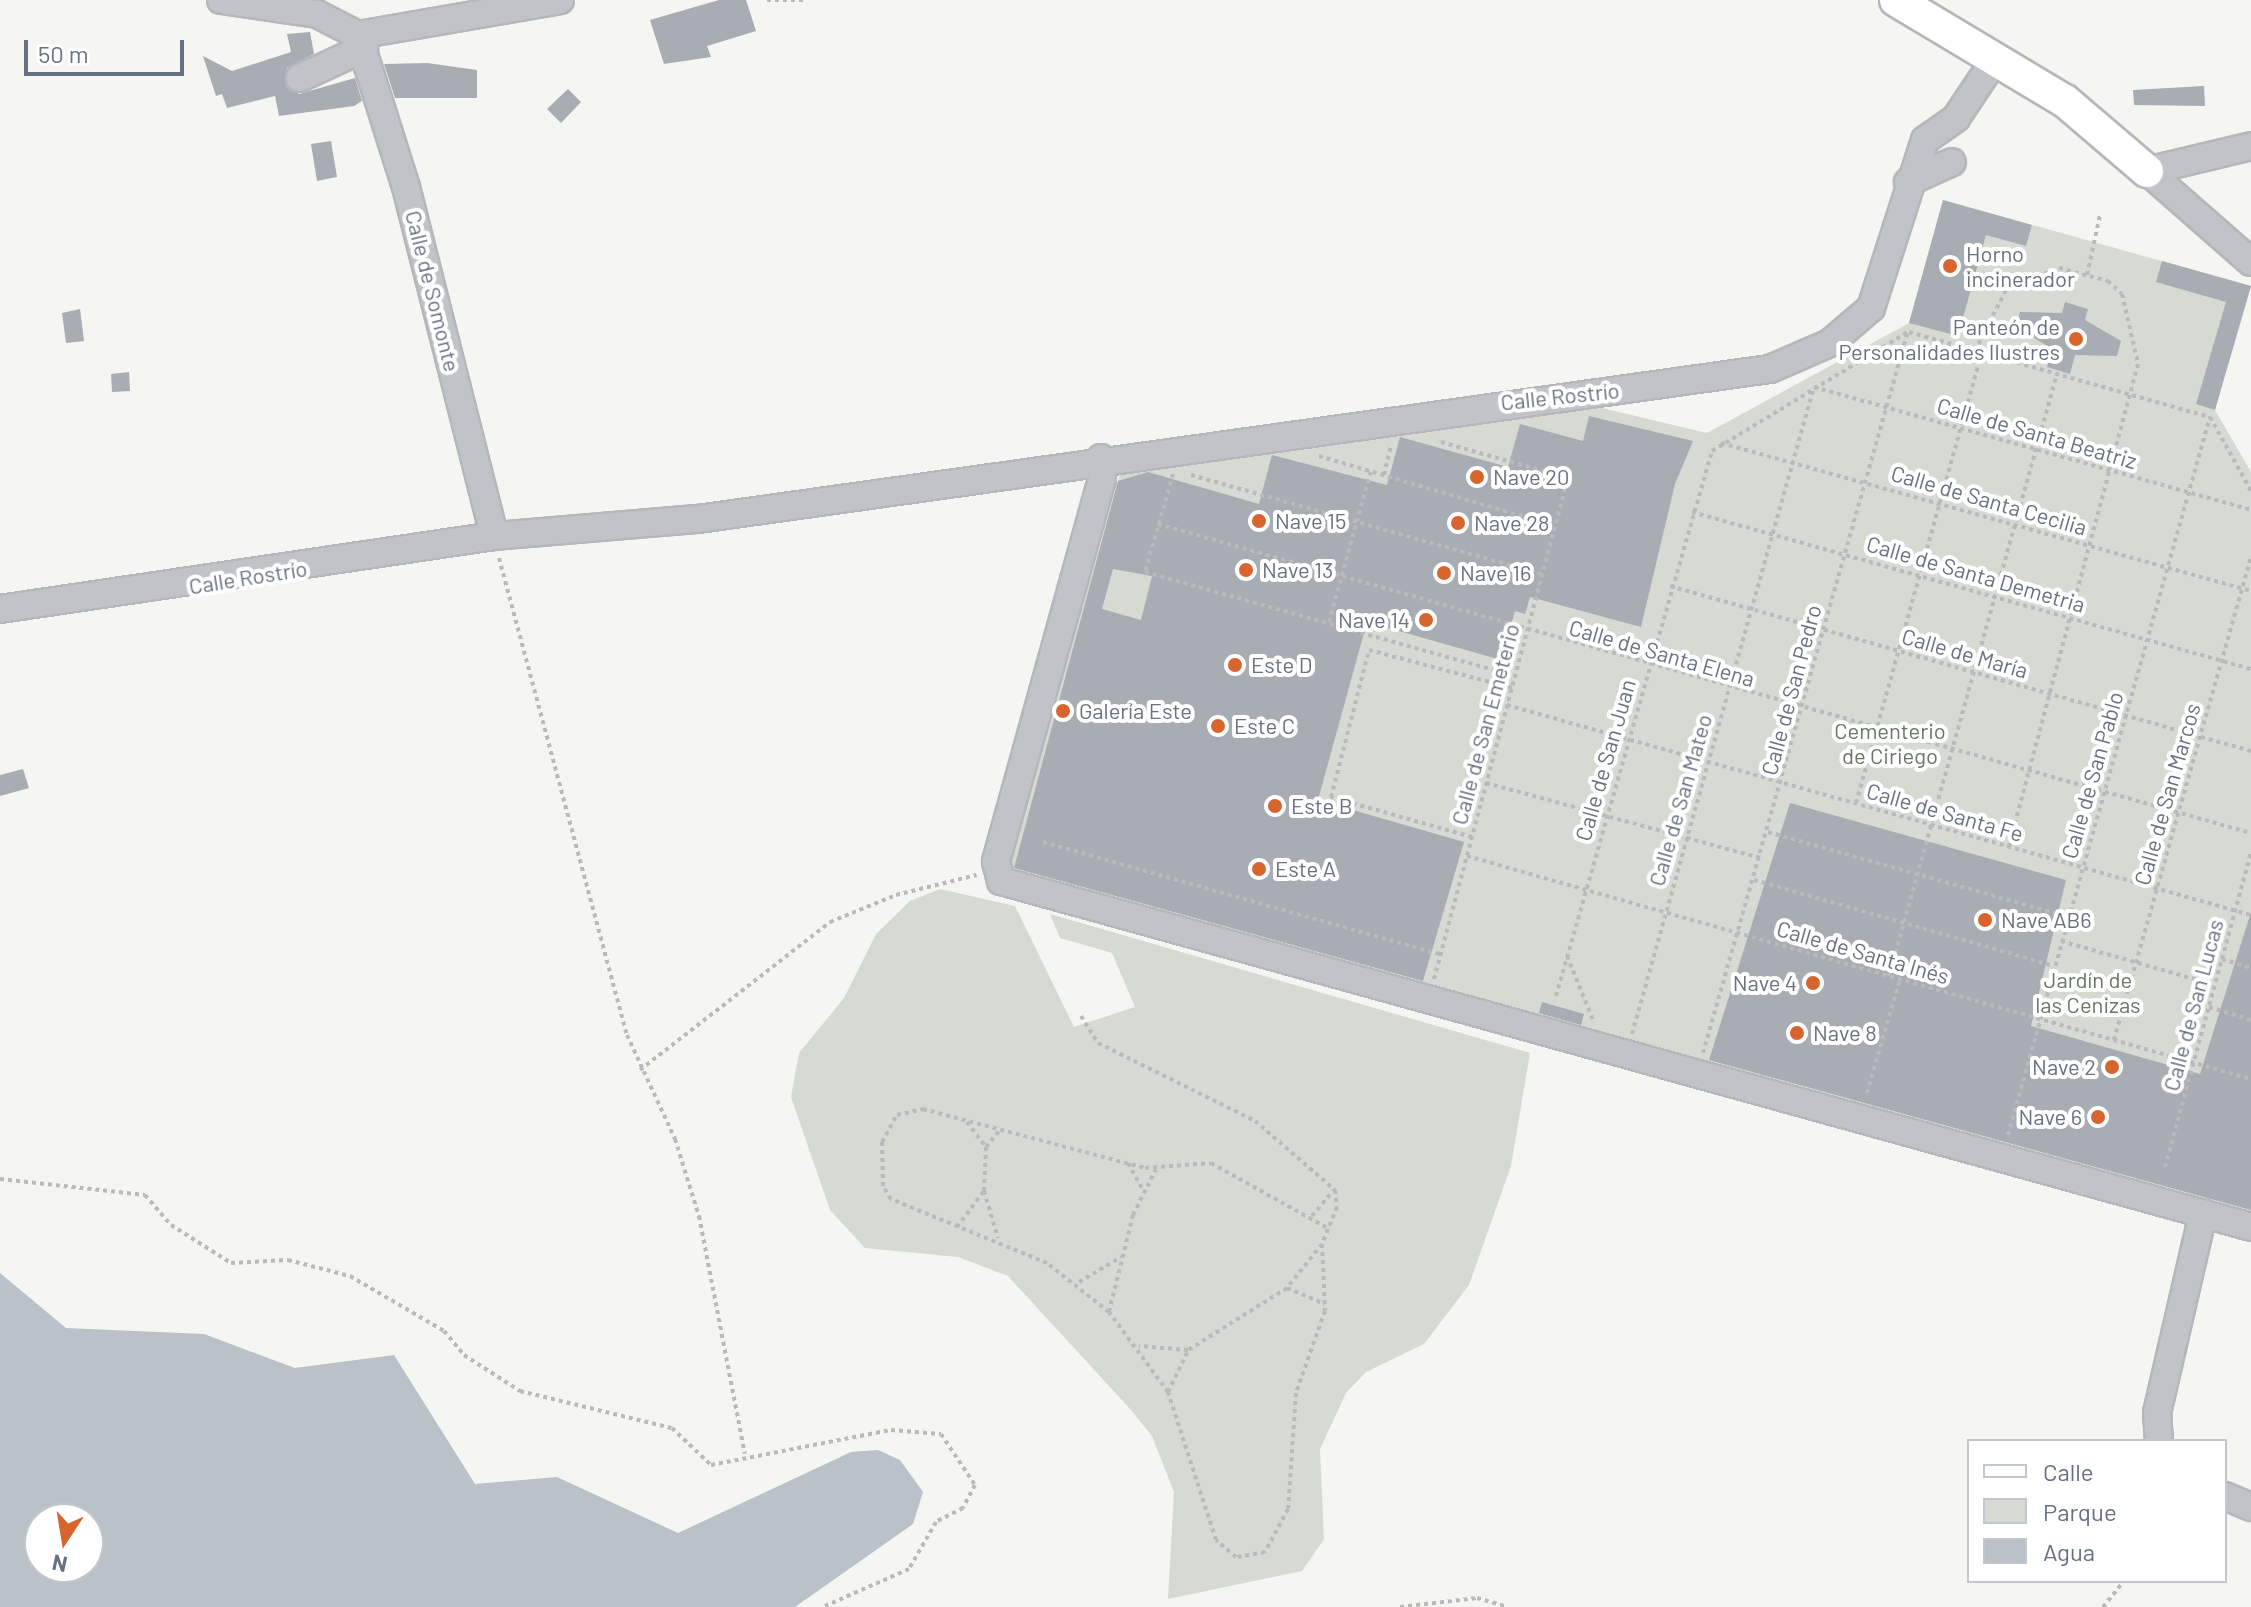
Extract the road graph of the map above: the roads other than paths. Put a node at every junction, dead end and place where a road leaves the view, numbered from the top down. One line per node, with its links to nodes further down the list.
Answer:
1 (221, 0): 4 (street)
2 (560, 0): 4 (street)
3 (1896, 0): 5 (main road)
4 (361, 41): 6 (street); 13 (street, Calle de Somonte)
5 (1994, 61): 9 (main road); 10 (street, Calle Rostrío)
6 (300, 78)
7 (2251, 146): 9 (street)
8 (1952, 162): 10 (street)
9 (2147, 171): 11 (street)
10 (1908, 182): 12 (street, Calle Rostrío)
11 (2251, 262)
12 (1101, 458): 13 (street, Calle Rostrío); 15 (street)
13 (502, 545): 14 (street, Calle Rostrío)
14 (0, 609)
15 (2203, 1213): 16 (street); 17 (street)
16 (2251, 1227)
17 (2159, 1439)
18 (2227, 1497): 19 (street)
19 (2251, 1507)

